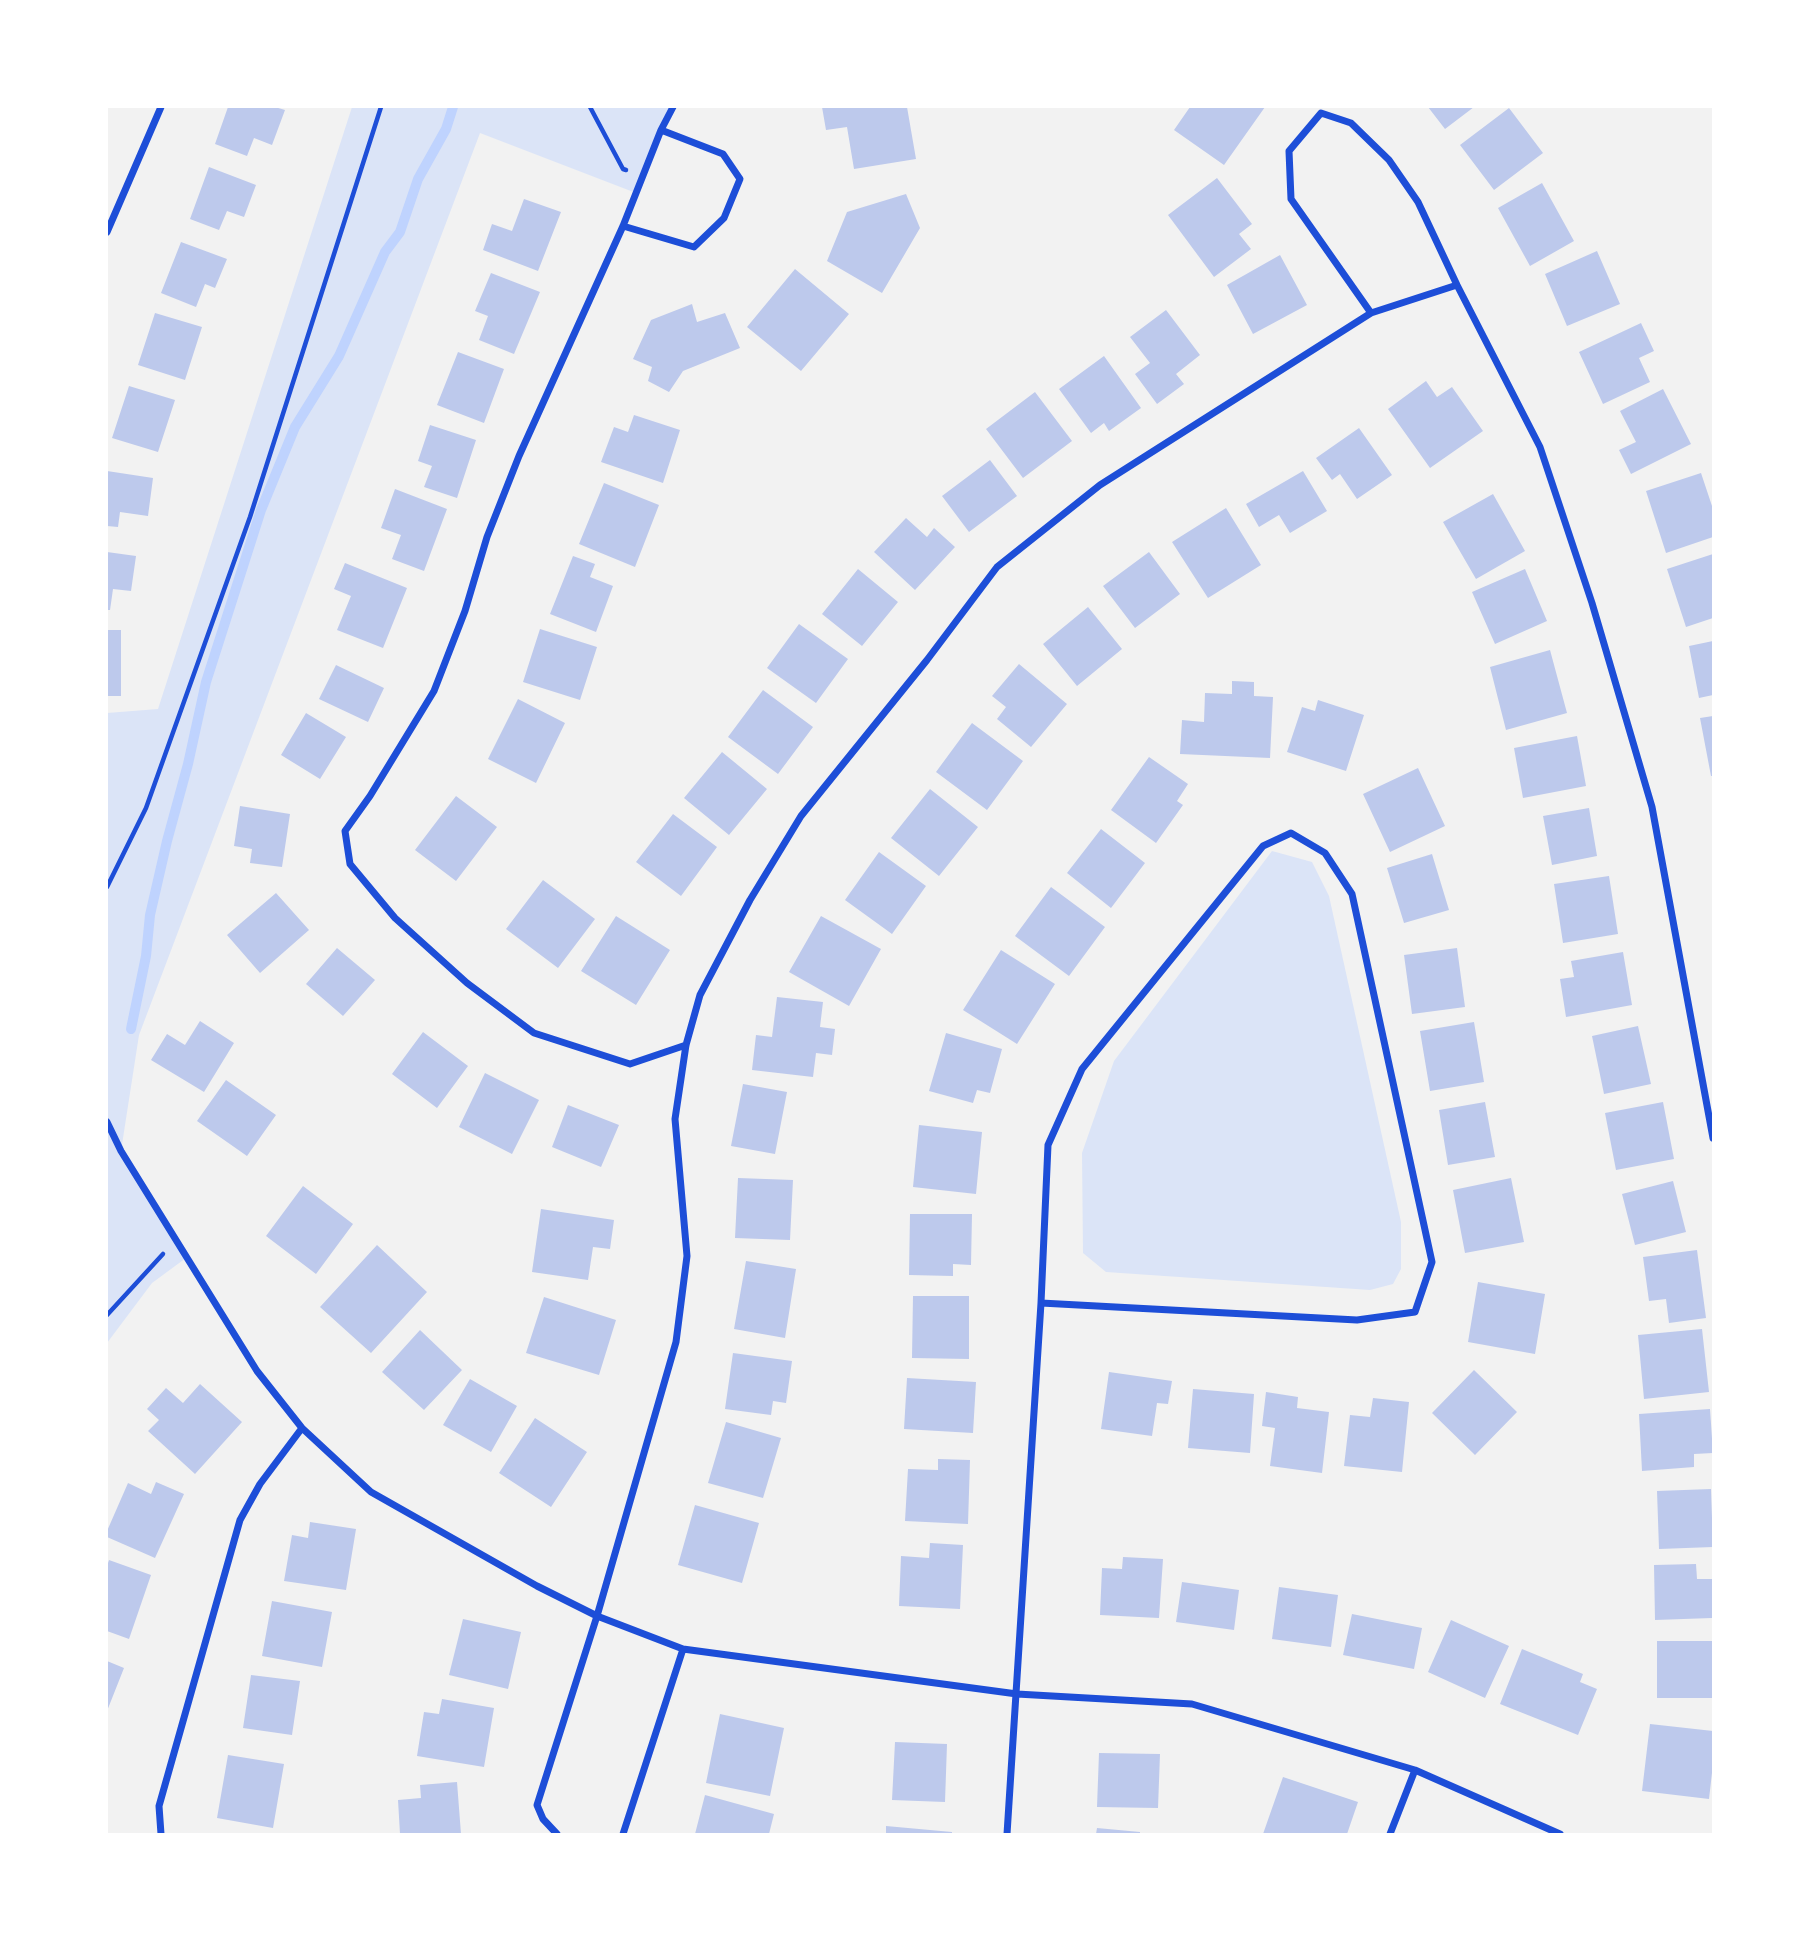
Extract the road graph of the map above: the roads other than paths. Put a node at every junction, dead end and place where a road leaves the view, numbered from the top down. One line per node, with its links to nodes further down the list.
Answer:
1 (161, 107): 5 (street)
2 (673, 107): 3 (street)
3 (661, 130): 4 (street); 4 (street)
4 (623, 226): 8 (street)
5 (107, 232)
6 (1457, 285): 7 (street); 7 (street); 10 (street)
7 (1371, 313): 8 (street)
8 (686, 1045): 13 (street)
9 (107, 1122): 12 (street)
10 (1713, 1138)
11 (1041, 1304): 11 (street); 15 (street)
12 (302, 1428): 13 (street); 17 (street)
13 (597, 1616): 14 (street); 18 (street)
14 (683, 1649): 15 (street); 19 (street)
15 (1017, 1694): 16 (street); 20 (street)
16 (1415, 1770): 21 (street); 22 (street)
17 (161, 1834)
18 (557, 1834)
19 (623, 1834)
20 (1007, 1834)
21 (1390, 1834)
22 (1560, 1834)

